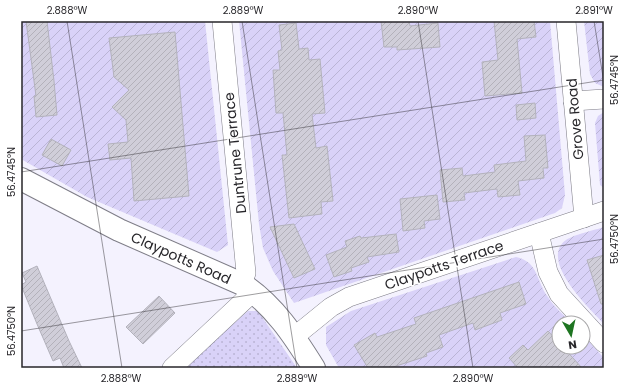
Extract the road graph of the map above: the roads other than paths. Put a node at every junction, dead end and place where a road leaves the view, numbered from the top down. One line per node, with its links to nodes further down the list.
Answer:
1 (222, 21): 9 (street, Duntrune Terrace)
2 (566, 21): 4 (street, Grove Road)
3 (604, 99): 4 (street)
4 (573, 101): 7 (street, Grove Road)
5 (21, 179): 9 (main road, Claypotts Road)
6 (604, 211): 7 (street, Claypotts Terrace)
7 (584, 218): 8 (street, Claypotts Terrace)
8 (539, 233): 10 (street, Claypotts Terrace); 11 (street)
9 (248, 288): 10 (main road, Claypotts Road); 12 (street)
10 (294, 337): 13 (main road, Claypotts Road)
11 (604, 343)
12 (172, 368)
13 (314, 368)

